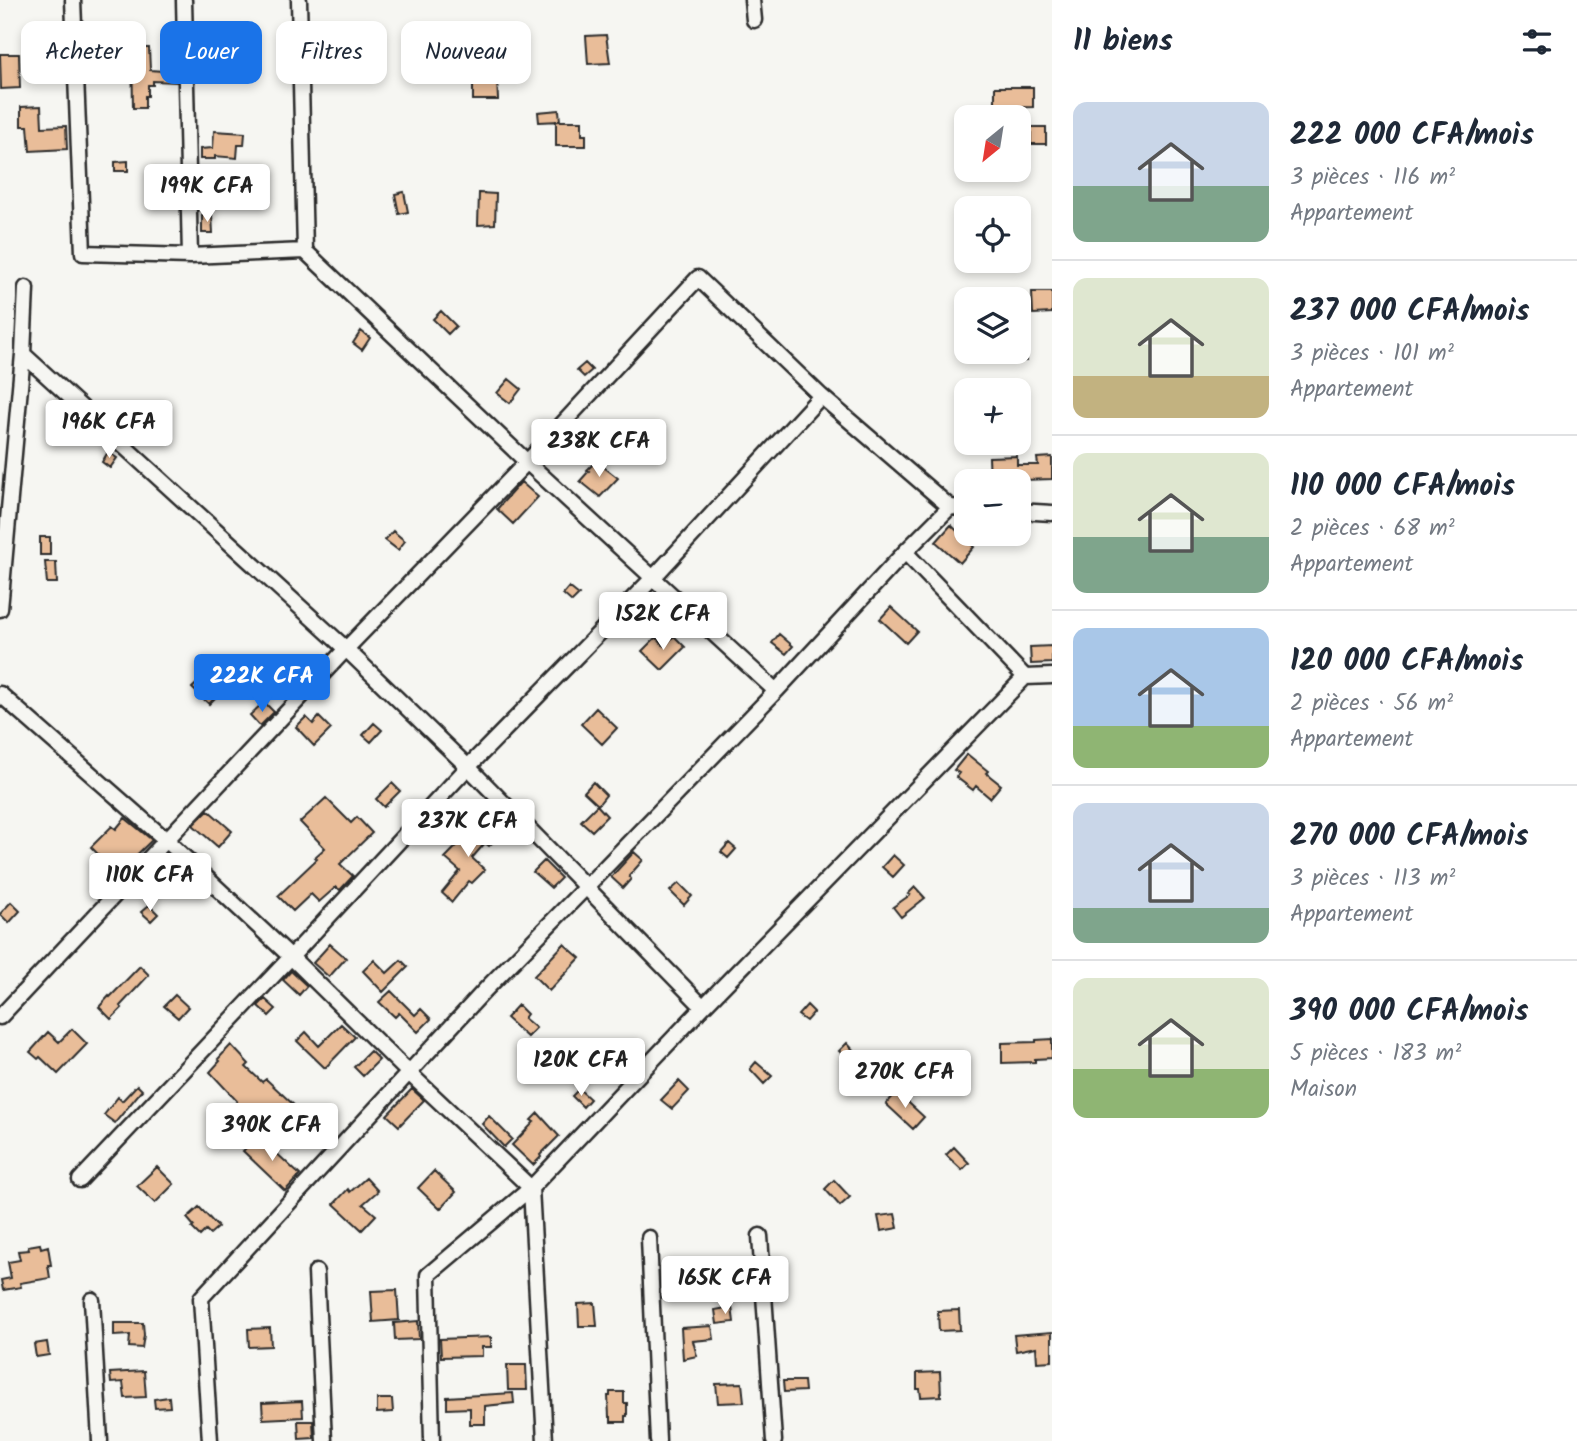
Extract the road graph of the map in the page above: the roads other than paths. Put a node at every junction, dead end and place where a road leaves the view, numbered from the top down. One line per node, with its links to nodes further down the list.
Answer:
1 (73, 0): 7 (street)
2 (184, 0): 7 (street)
3 (299, 0): 6 (street)
4 (752, 0): 5 (street)
5 (754, 20)
6 (306, 251): 7 (street); 11 (street)
7 (190, 256)
8 (26, 288): 9 (street)
9 (23, 354): 18 (street); 19 (street)
10 (821, 396): 11 (street); 12 (street); 17 (street)
11 (527, 461): 17 (street); 19 (street)
12 (950, 507): 13 (street); 16 (street)
13 (954, 507)
14 (1031, 512): 15 (street)
15 (1052, 513)
16 (905, 552): 21 (street); 22 (street)
17 (653, 579): 22 (street); 24 (street)
18 (0, 609)
19 (346, 649): 24 (street); 25 (street)
20 (1052, 676): 21 (street)
21 (1025, 677): 28 (street)
22 (776, 691): 26 (street)
23 (0, 694): 25 (street)
24 (468, 766): 26 (street); 27 (street)
25 (166, 840): 27 (street); 29 (street)
26 (586, 887): 28 (street); 30 (street)
27 (291, 957): 30 (street); 31 (street)
28 (703, 1007): 32 (street)
29 (0, 1017)
30 (409, 1073): 32 (street); 38 (street)
31 (80, 1180)
32 (530, 1188): 40 (street); 41 (street)
33 (760, 1236): 43 (street)
34 (649, 1238): 42 (street)
35 (316, 1272): 39 (street)
36 (92, 1300): 37 (street)
37 (100, 1441)
38 (210, 1441)
39 (324, 1441)
40 (432, 1441)
41 (545, 1441)
42 (658, 1441)
43 (774, 1441)

